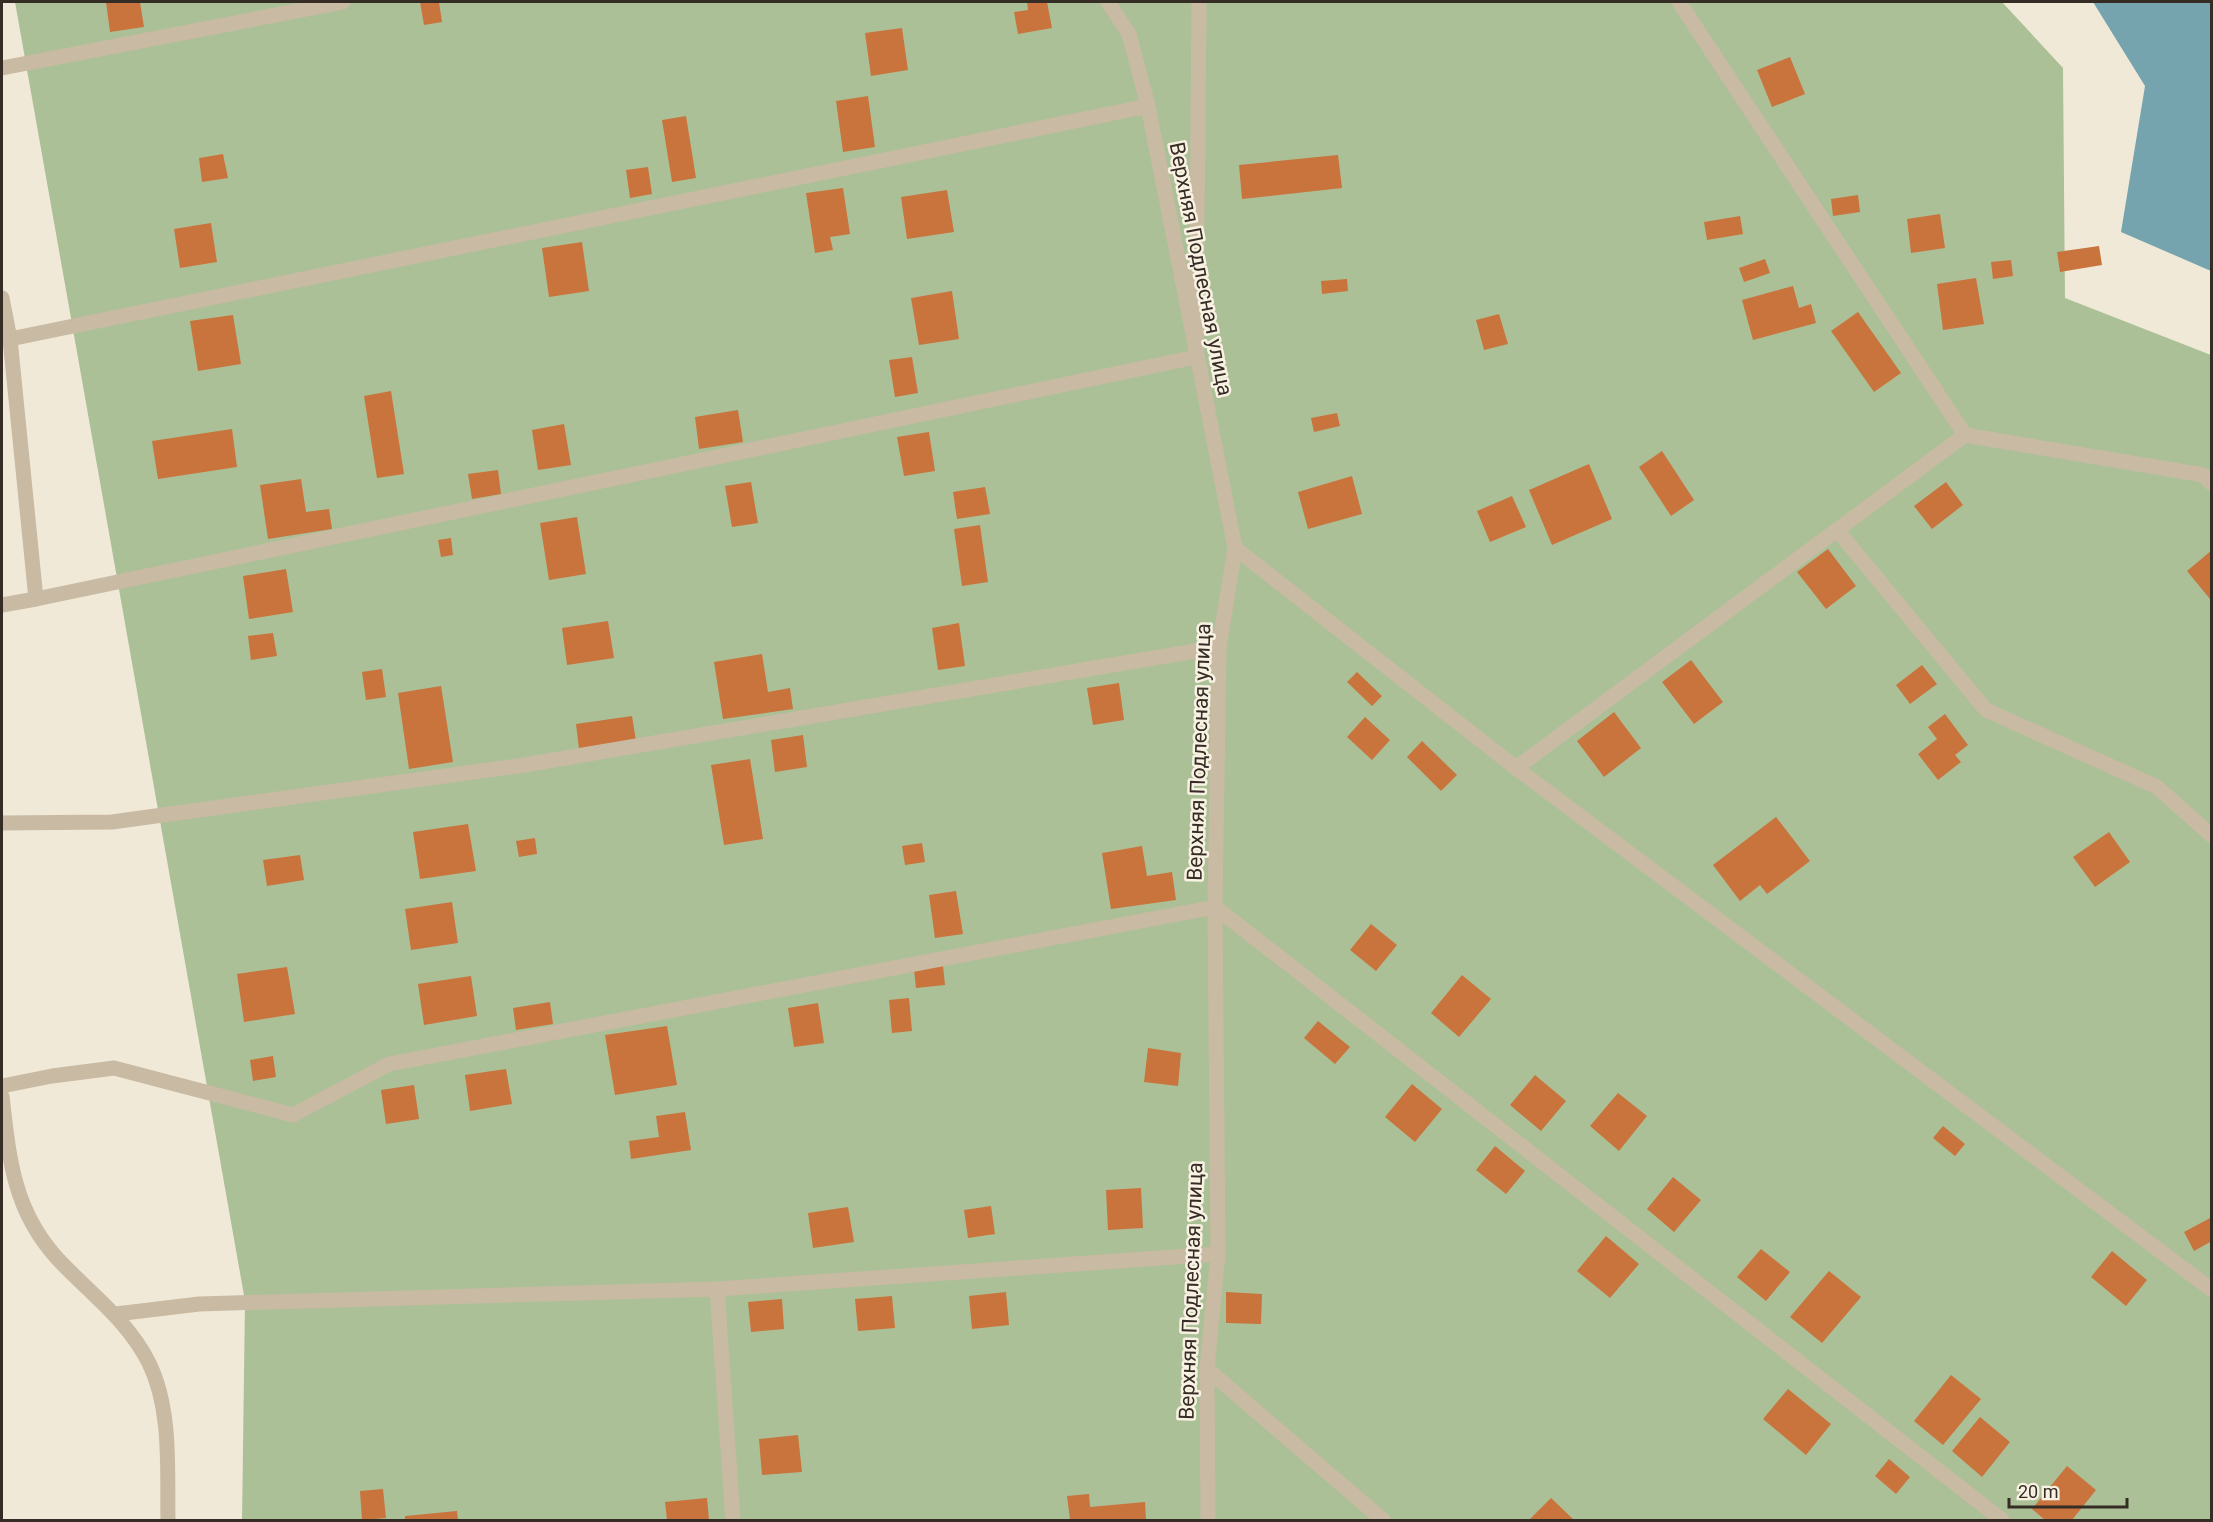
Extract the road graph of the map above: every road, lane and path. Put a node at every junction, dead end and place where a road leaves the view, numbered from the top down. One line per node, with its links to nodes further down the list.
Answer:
1 (343, 2): 5 (street)
2 (1108, 2): 6 (street, Верхняя Подлесная улица)
3 (1199, 2): 9 (street)
4 (1679, 2): 10 (street)
5 (2, 68)
6 (1148, 106): 8 (street); 9 (street, Верхняя Подлесная улица)
7 (2, 298): 8 (street)
8 (10, 339): 14 (street)
9 (1196, 357): 13 (street, Верхняя Подлесная улица); 14 (street)
10 (1965, 435): 11 (street); 12 (street)
11 (2211, 484)
12 (1837, 530): 17 (street); 19 (street)
13 (1235, 548): 16 (street, Верхняя Подлесная улица); 17 (street)
14 (36, 599): 15 (street)
15 (2, 605)
16 (1219, 647): 18 (street); 20 (street, Верхняя Подлесная улица)
17 (1516, 768): 25 (street)
18 (2, 823)
19 (2211, 836)
20 (1215, 907): 21 (street); 23 (street, Верхняя Подлесная улица); 32 (street)
21 (2, 1086)
22 (2, 1096): 26 (street)
23 (1218, 1254): 24 (street); 27 (street, Верхняя Подлесная улица)
24 (717, 1289): 26 (street); 29 (street)
25 (2211, 1290)
26 (116, 1314): 28 (street)
27 (1207, 1370): 30 (street, Верхняя Подлесная улица); 31 (street)
28 (168, 1521)
29 (733, 1521)
30 (1208, 1521)
31 (1383, 1521)
32 (2002, 1521)

